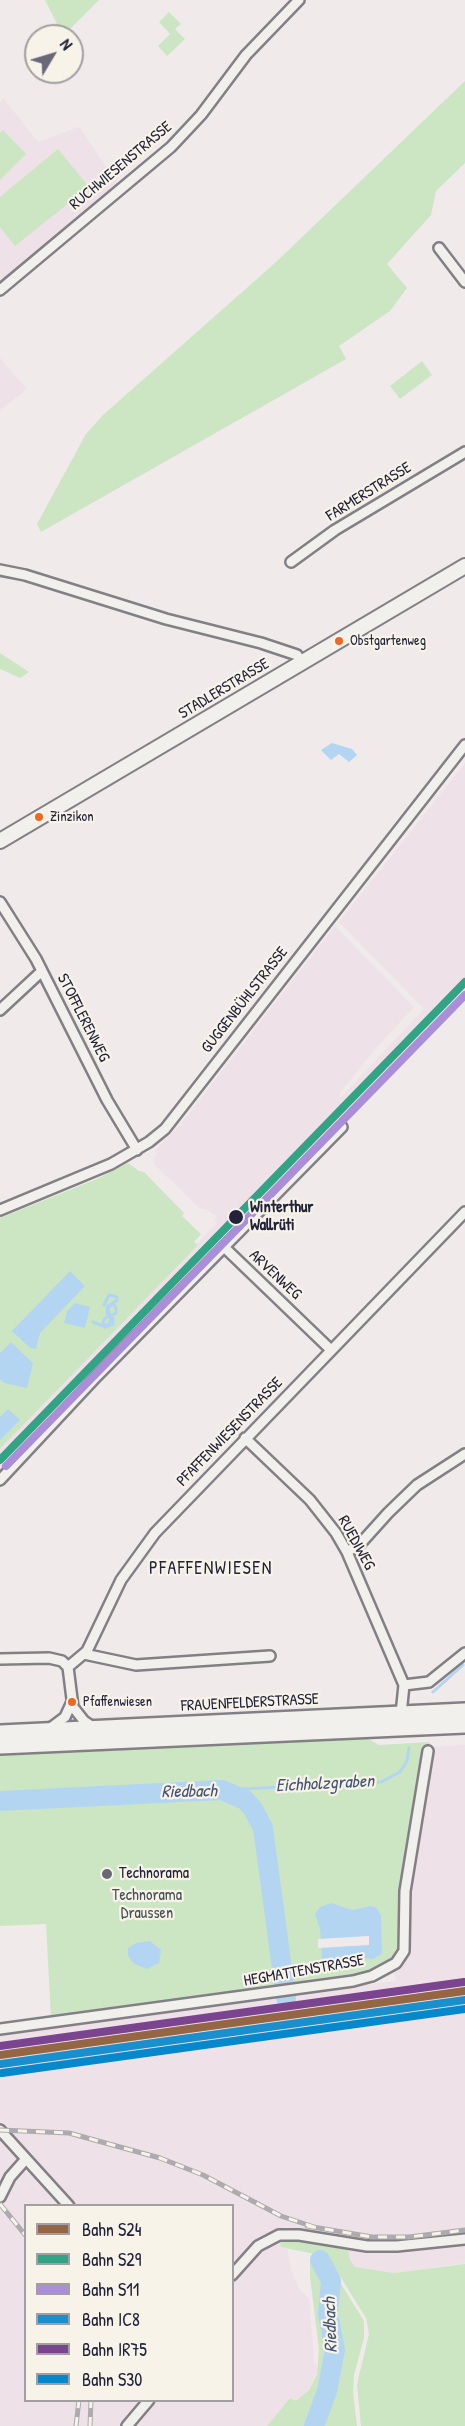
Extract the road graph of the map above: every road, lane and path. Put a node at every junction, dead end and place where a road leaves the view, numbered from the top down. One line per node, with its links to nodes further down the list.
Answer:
1 (299, 0): 4 (street, RUCHWIESENSTRASSE)
2 (439, 248): 3 (street)
3 (465, 282)
4 (0, 290)
5 (465, 452): 6 (street, FARMERSTRASSE)
6 (291, 562)
7 (465, 566): 9 (main road, STADLERSTRASSE)
8 (0, 570): 9 (street)
9 (301, 662): 11 (main road, STADLERSTRASSE)
10 (465, 745): 16 (street, GUGGENBÜHLSTRASSE)
11 (0, 841)
12 (0, 902): 13 (street, STOFFLERENWEG)
13 (42, 971): 14 (street); 16 (street, STOFFLERENWEG)
14 (0, 1010)
15 (342, 1127): 19 (street)
16 (136, 1150): 17 (street, GUGGENBÜHLSTRASSE)
17 (0, 1210)
18 (465, 1212): 20 (street, PFAFFENWIESENSTRASSE)
19 (224, 1247): 20 (street, ARVENWEG); 23 (street, ARVENWEG)
20 (331, 1350): 21 (street, PFAFFENWIESENSTRASSE)
21 (245, 1438): 24 (street, RUEDIWEG); 26 (street, PFAFFENWIESENSTRASSE)
22 (465, 1454): 24 (street)
23 (0, 1480)
24 (347, 1552): 30 (street, RUEDIWEG)
25 (465, 1653): 30 (street)
26 (84, 1654): 27 (street); 29 (street, PFAFFENWIESENSTRASSE)
27 (270, 1656)
28 (0, 1659): 29 (street)
29 (68, 1667): 31 (street)
30 (404, 1685): 33 (street)
31 (72, 1702): 35 (street); 36 (street)
32 (465, 1712): 33 (main road, FRAUENFELDERSTRASSE)
33 (401, 1714): 35 (main road, FRAUENFELDERSTRASSE)
34 (465, 1725): 38 (main road, FRAUENFELDERSTRASSE)
35 (95, 1729): 36 (main road, FRAUENFELDERSTRASSE)
36 (43, 1731): 37 (main road, FRAUENFELDERSTRASSE)
37 (0, 1733)
38 (3, 1747)
39 (428, 1751): 40 (street, HEGMATTENSTRASSE)
40 (0, 2029)
41 (0, 2130): 42 (street)
42 (26, 2159): 43 (street); 44 (street)
43 (0, 2197)
44 (68, 2204)
45 (465, 2239): 46 (street)
46 (234, 2273)
47 (147, 2402): 48 (street)
48 (127, 2426)

